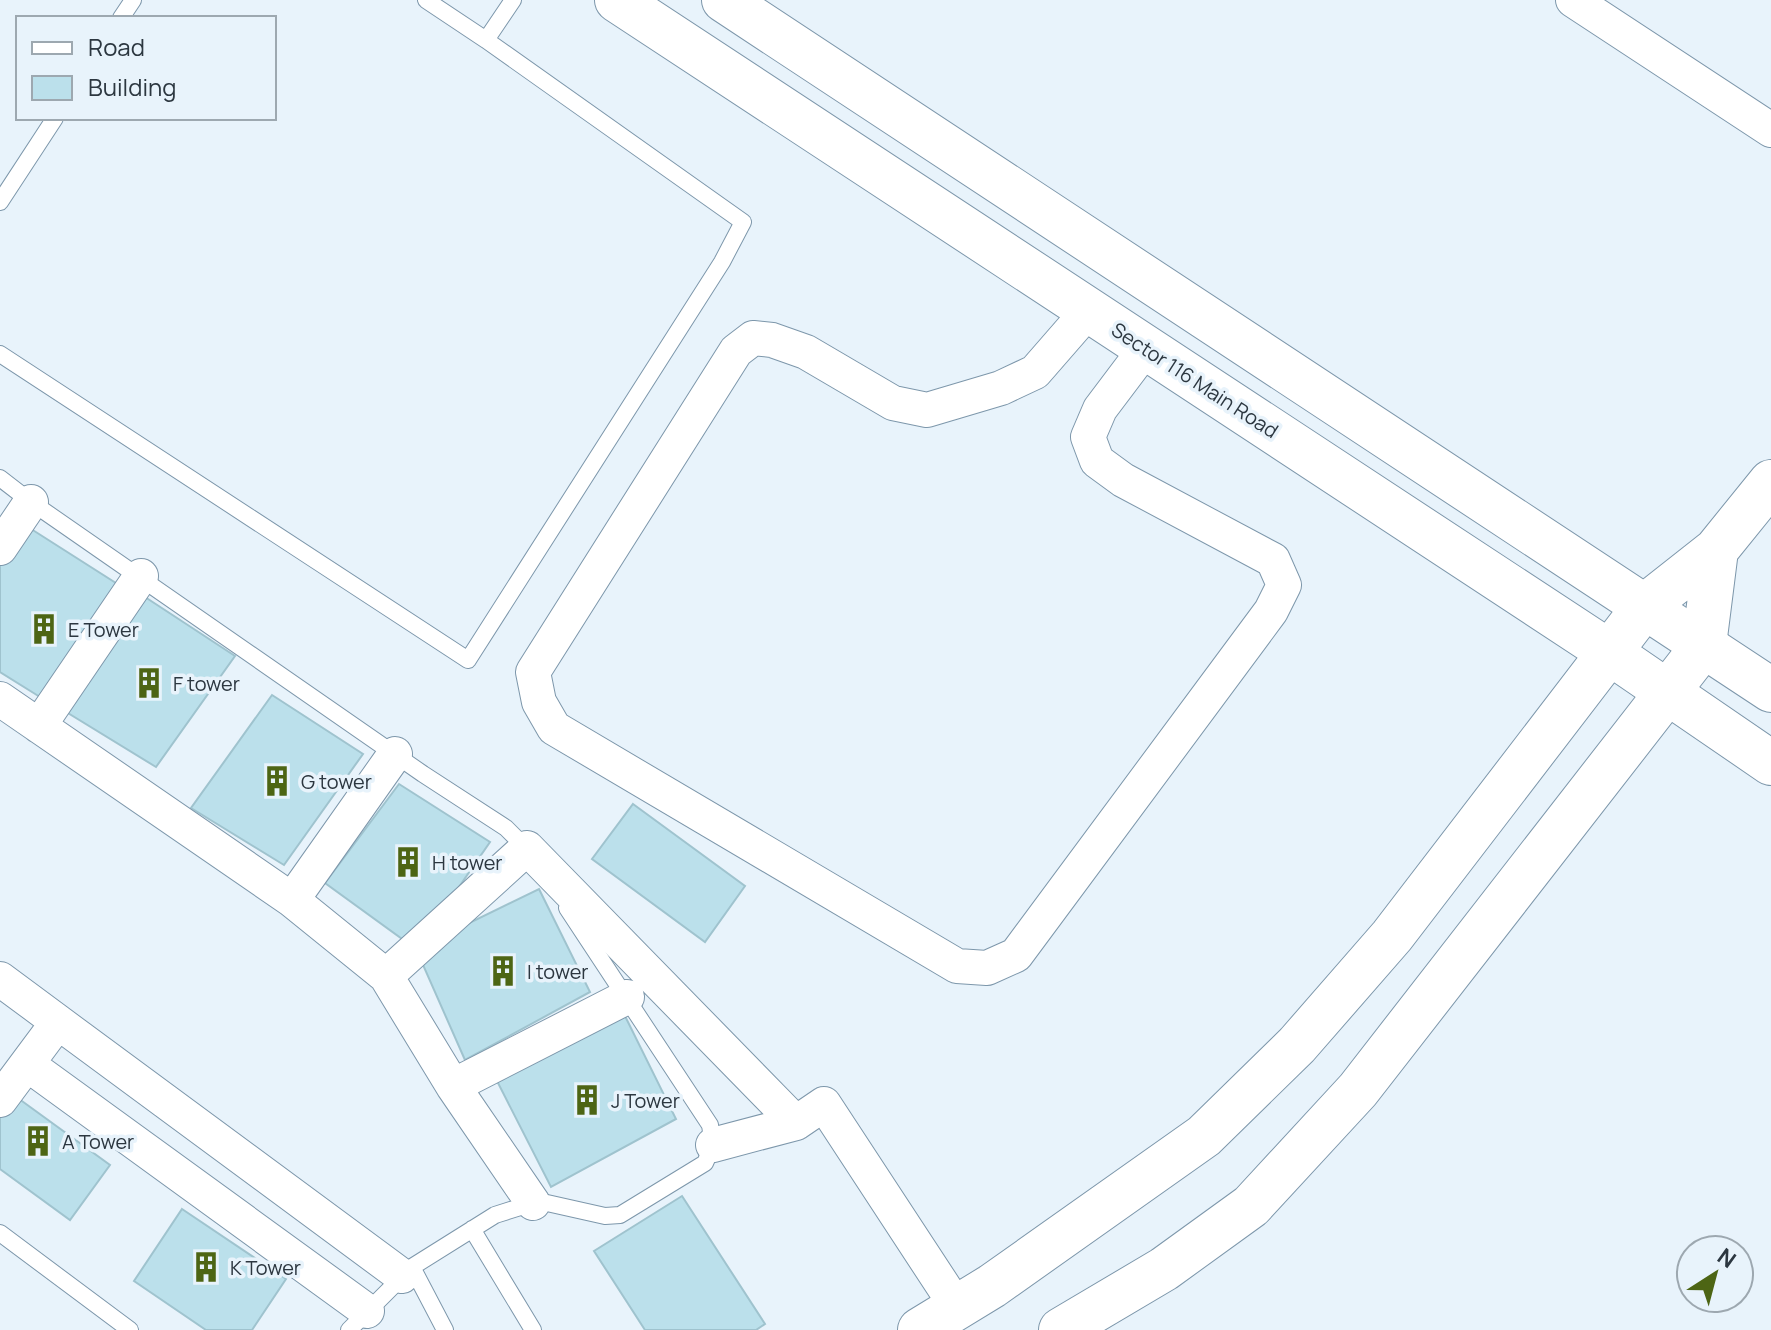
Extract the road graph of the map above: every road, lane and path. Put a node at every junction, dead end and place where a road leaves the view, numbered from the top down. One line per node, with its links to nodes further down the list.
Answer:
1 (426, 0): 6 (lane)
2 (513, 0): 6 (lane)
3 (617, 0): 10 (main road, Sector 116 Main Road)
4 (724, 0): 19 (main road)
5 (1573, 0): 8 (street)
6 (486, 40): 12 (lane)
7 (54, 120): 9 (lane)
8 (1771, 130)
9 (0, 202)
10 (1089, 310): 11 (main road, Sector 116 Main Road); 11 (street)
11 (1146, 348): 21 (main road, Sector 116 Main Road)
12 (0, 354)
13 (0, 478): 15 (lane)
14 (1771, 482): 17 (main road)
15 (31, 502): 16 (street); 18 (lane)
16 (0, 548)
17 (1716, 550): 19 (main road); 20 (main road)
18 (141, 576): 25 (street); 26 (lane)
19 (1645, 606): 20 (main road); 21 (main road)
20 (1704, 645): 22 (main road); 23 (main road)
21 (1609, 652): 23 (main road, Sector 116 Main Road); 43 (main road)
22 (1771, 690)
23 (1668, 694): 27 (main road, Sector 116 Main Road); 49 (main road)
24 (0, 699): 25 (street)
25 (39, 726): 29 (street)
26 (395, 754): 28 (lane); 29 (street)
27 (1771, 763)
28 (527, 848): 30 (street); 32 (lane); 37 (street)
29 (292, 900): 30 (street)
30 (386, 976): 35 (street)
31 (0, 979): 33 (street)
32 (627, 997): 35 (street); 38 (lane)
33 (58, 1022): 34 (street); 42 (street)
34 (27, 1064): 36 (street); 44 (street)
35 (453, 1086): 39 (street)
36 (0, 1100)
37 (796, 1123): 38 (street); 43 (street)
38 (713, 1145): 39 (lane)
39 (533, 1203): 40 (lane)
40 (472, 1229): 42 (lane); 47 (lane)
41 (0, 1233): 45 (lane)
42 (407, 1272): 44 (lane); 46 (lane)
43 (957, 1307): 48 (main road)
44 (358, 1320)
45 (130, 1330)
46 (445, 1330)
47 (533, 1330)
48 (920, 1330)
49 (1061, 1330)

